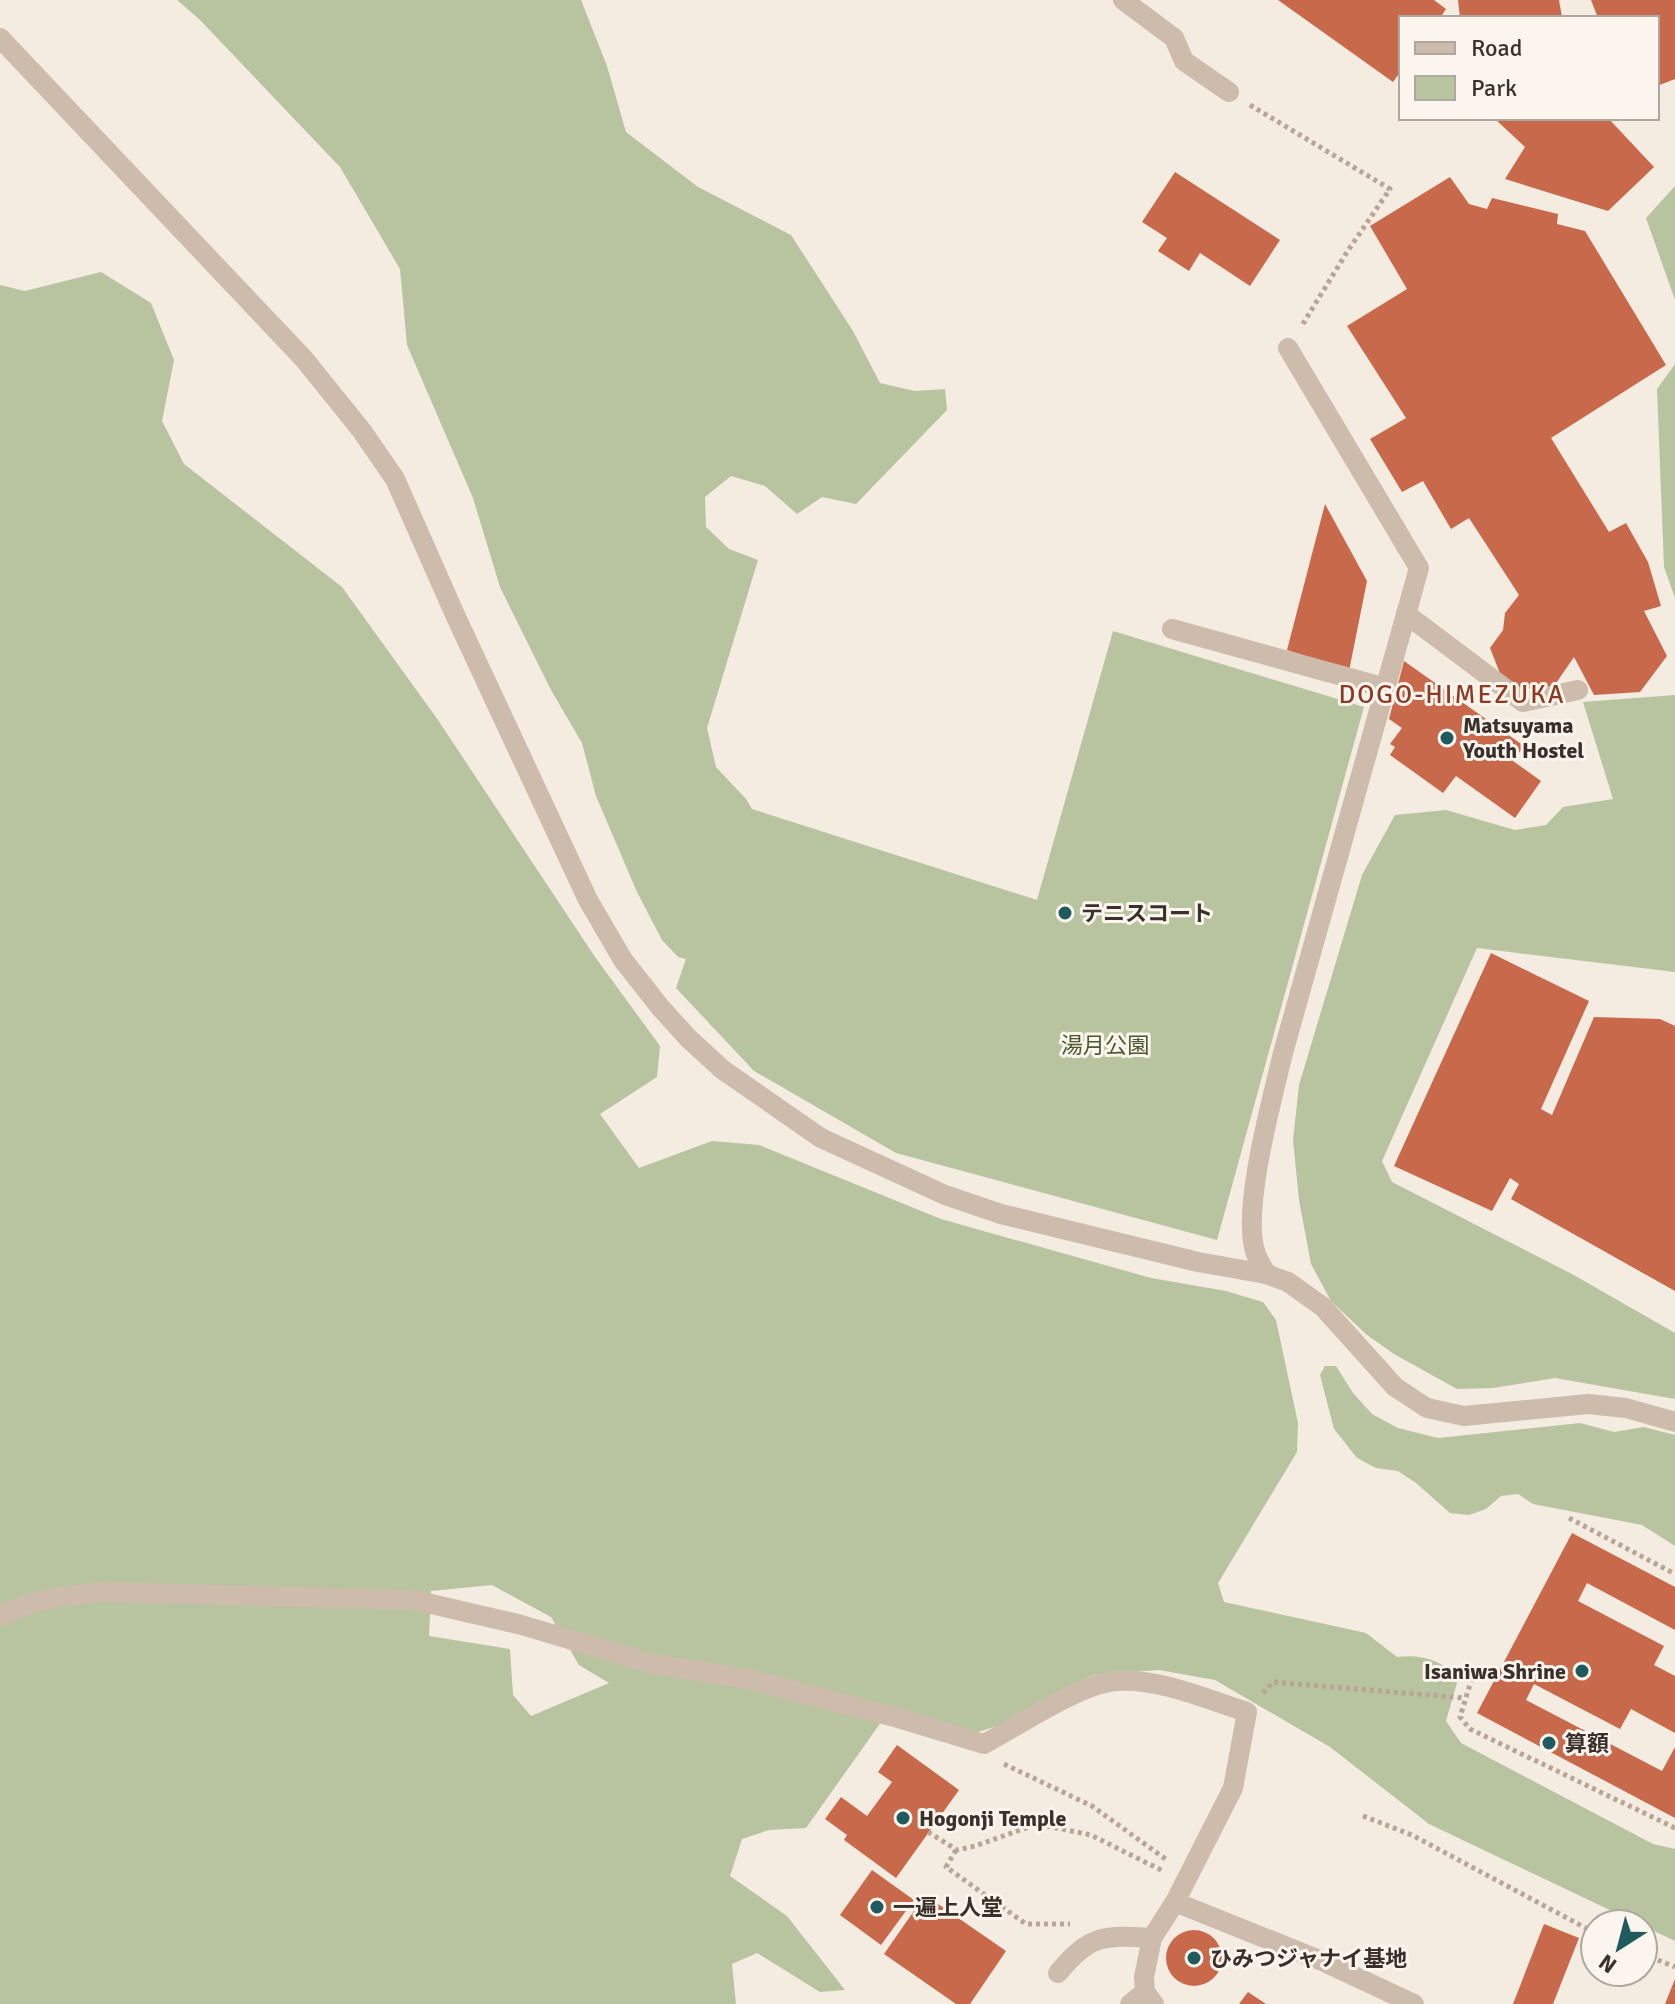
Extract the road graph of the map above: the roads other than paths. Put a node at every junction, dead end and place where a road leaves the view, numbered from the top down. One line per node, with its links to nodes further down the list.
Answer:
1 (1123, 0): 3 (street)
2 (0, 38): 9 (street)
3 (1229, 92)
4 (1288, 348): 5 (street)
5 (1406, 614): 7 (street); 8 (street)
6 (1172, 629): 7 (street)
7 (1386, 688): 9 (street)
8 (1578, 690)
9 (1266, 1274): 10 (street)
10 (1675, 1422)
11 (0, 1616): 12 (street)
12 (1175, 1902): 13 (street); 16 (street)
13 (1152, 1938): 14 (street); 15 (street)
14 (1058, 1973)
15 (1143, 2000)
16 (1414, 2004)

